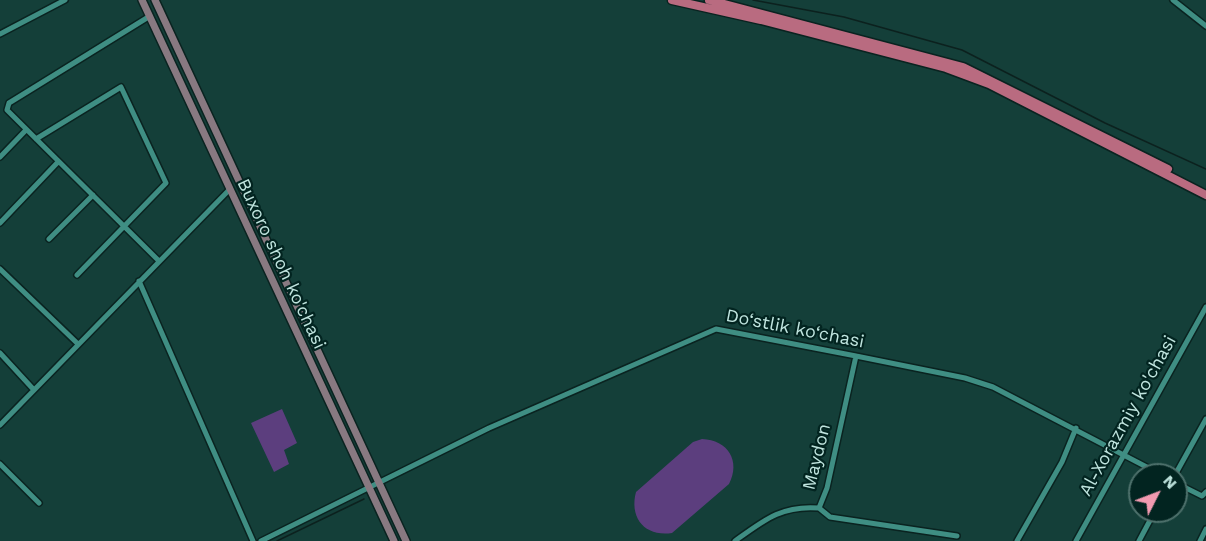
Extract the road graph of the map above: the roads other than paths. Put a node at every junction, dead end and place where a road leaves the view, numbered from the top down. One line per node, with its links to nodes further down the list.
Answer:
1 (65, 0): 9 (street)
2 (142, 0): 7 (main road, Buxoro shoh ko'chasi)
3 (155, 0): 37 (main road, Buxoro shoh ko'chasi)
4 (672, 0): 17 (highway)
5 (709, 0): 15 (highway)
6 (1173, 0): 8 (street)
7 (150, 16): 10 (street); 14 (main road, Buxoro shoh ko'chasi)
8 (1206, 26)
9 (0, 34)
10 (26, 130): 11 (street); 12 (street)
11 (36, 139): 13 (street); 19 (street)
12 (0, 157)
13 (58, 162): 16 (street); 18 (street)
14 (230, 189): 21 (street); 38 (main road, Buxoro shoh ko'chasi)
15 (1206, 189)
16 (93, 195): 19 (street); 20 (street)
17 (1206, 195)
18 (0, 223)
19 (125, 226): 21 (street); 23 (street)
20 (49, 239)
21 (158, 260): 24 (street)
22 (0, 269): 26 (street)
23 (77, 275)
24 (139, 281): 26 (street); 47 (street)
25 (1206, 307): 33 (street, Al-Xorazmiy ko'chasi)
26 (78, 344): 29 (street)
27 (0, 353): 29 (street)
28 (856, 356): 32 (street, Do‘stlik ko‘chasi); 37 (street, Do‘stlik ko‘chasi); 42 (street, Maydon)
29 (34, 390): 31 (street)
30 (1206, 419): 35 (street)
31 (0, 425)
32 (1076, 428): 33 (street, Do‘stlik ko‘chasi); 51 (street)
33 (1123, 453): 34 (street, Do‘stlik ko‘chasi); 52 (street, Al-Xorazmiy ko'chasi)
34 (1141, 463)
35 (1182, 463)
36 (0, 464): 41 (street)
37 (379, 482): 38 (street, Do‘stlik ko‘chasi); 50 (main road, Buxoro shoh ko'chasi)
38 (369, 488): 48 (street, Do‘stlik ko‘chasi); 49 (main road, Buxoro shoh ko'chasi)
39 (1188, 489): 40 (street)
40 (1206, 492)
41 (39, 503)
42 (819, 508): 45 (street); 46 (street, Maydon)
43 (1149, 523): 53 (street)
44 (1206, 530): 54 (street)
45 (957, 536)
46 (738, 540)
47 (253, 541)
48 (261, 541)
49 (394, 541)
50 (406, 541)
51 (1017, 541)
52 (1076, 541)
53 (1139, 541)
54 (1200, 541)

